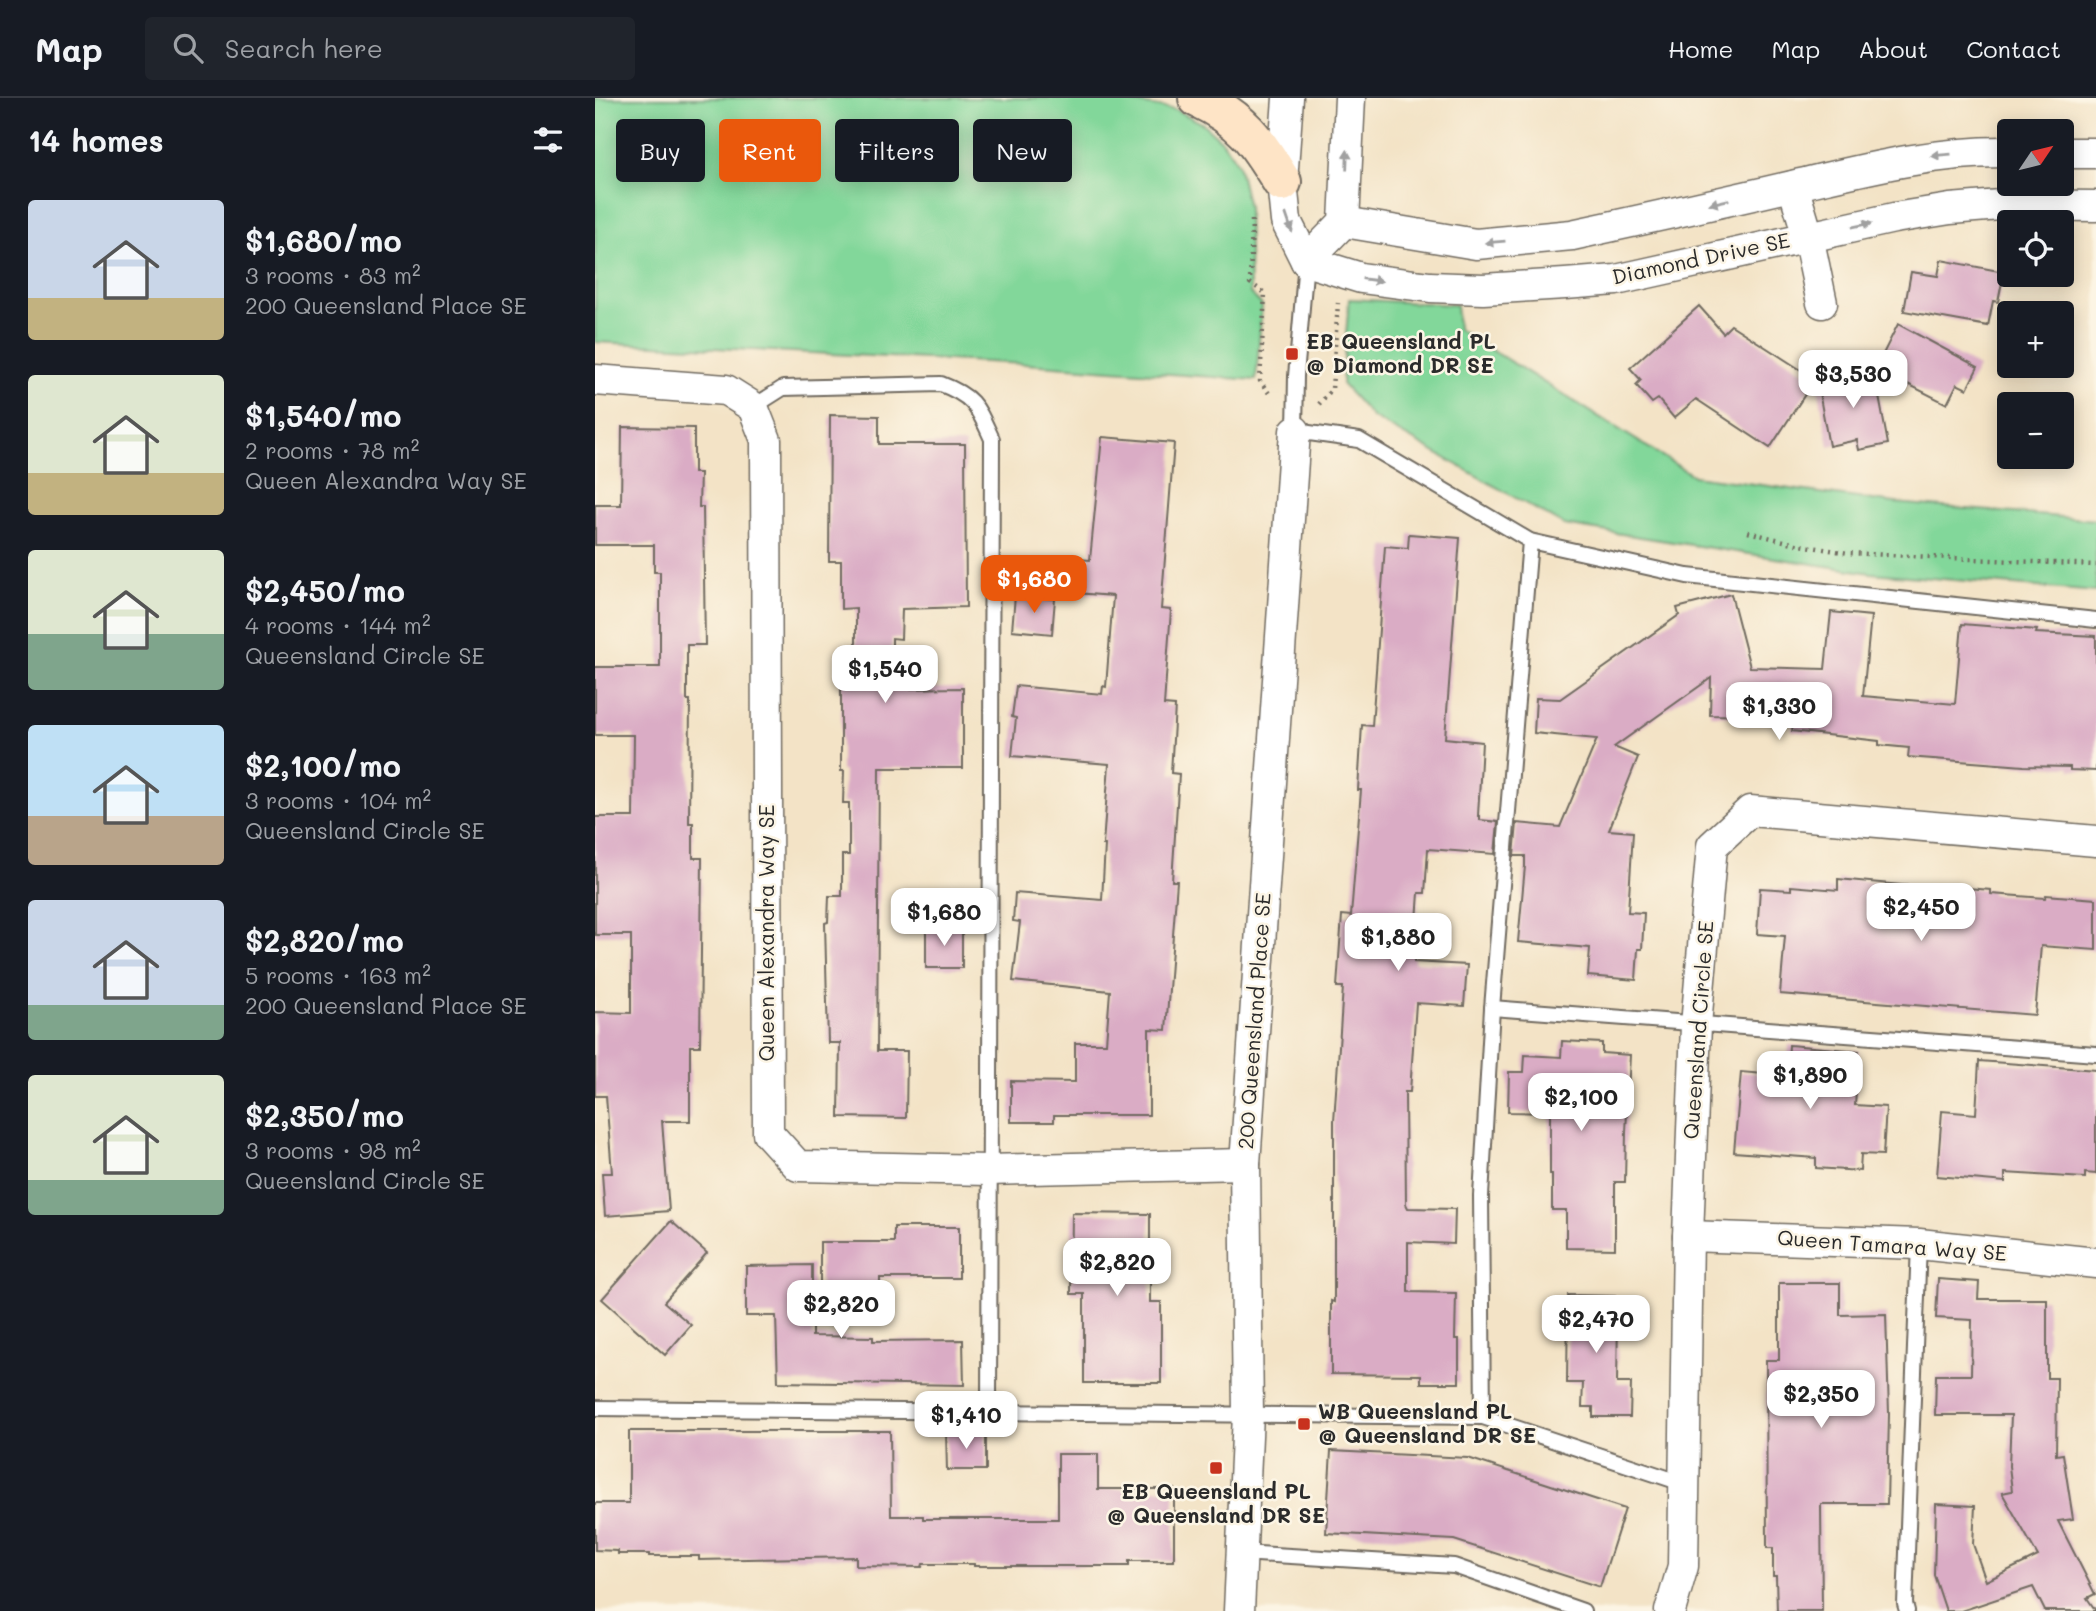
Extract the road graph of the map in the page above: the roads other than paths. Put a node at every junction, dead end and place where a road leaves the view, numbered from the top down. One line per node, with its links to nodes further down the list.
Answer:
1 (1198, 98): 7 (main road)
2 (1288, 98): 7 (street)
3 (1350, 98): 10 (street, one-way to 3)
4 (1997, 152): 8 (street, one-way to 8)
5 (2074, 153): 6 (street)
6 (2096, 153)
7 (1282, 182): 12 (street, one-way to 12)
8 (1793, 186): 10 (street, one-way to 10); 11 (street)
9 (2096, 206): 11 (street, Diamond Drive SE, one-way to 9)
10 (1345, 222): 12 (street)
11 (1808, 236): 12 (street, Diamond Drive SE, one-way to 11); 13 (street)
12 (1306, 261): 16 (lane)
13 (1822, 303)
14 (595, 380): 15 (street)
15 (753, 407): 24 (street, Queen Alexandra Way SE); 24 (lane)
16 (1295, 431): 17 (lane); 23 (street, 200 Queensland Place SE)
17 (1530, 541): 18 (lane); 20 (lane)
18 (2096, 620)
19 (2096, 841): 21 (street, Queensland Circle SE)
20 (1492, 1008): 21 (lane); 31 (lane)
21 (1696, 1025): 22 (lane); 25 (street, Queensland Circle SE)
22 (2096, 1054)
23 (1245, 1164): 24 (street, Queen Alexandra Way SE); 30 (street, 200 Queensland Place SE)
24 (988, 1170): 29 (lane)
25 (1688, 1236): 26 (street, Queen Tamara Way SE); 32 (street, Queensland Circle SE)
26 (1919, 1244): 27 (street, Queen Tamara Way SE); 37 (lane)
27 (2096, 1263)
28 (595, 1408): 29 (lane)
29 (989, 1412): 30 (lane)
30 (1248, 1414): 31 (lane); 33 (street, 200 Queensland Place SE)
31 (1483, 1417): 32 (lane)
32 (1685, 1484): 36 (street, Queensland Circle SE)
33 (1241, 1553): 34 (street, 200 Queensland Place SE); 35 (lane)
34 (1239, 1611)
35 (1583, 1611)
36 (1670, 1611)
37 (1907, 1611)

